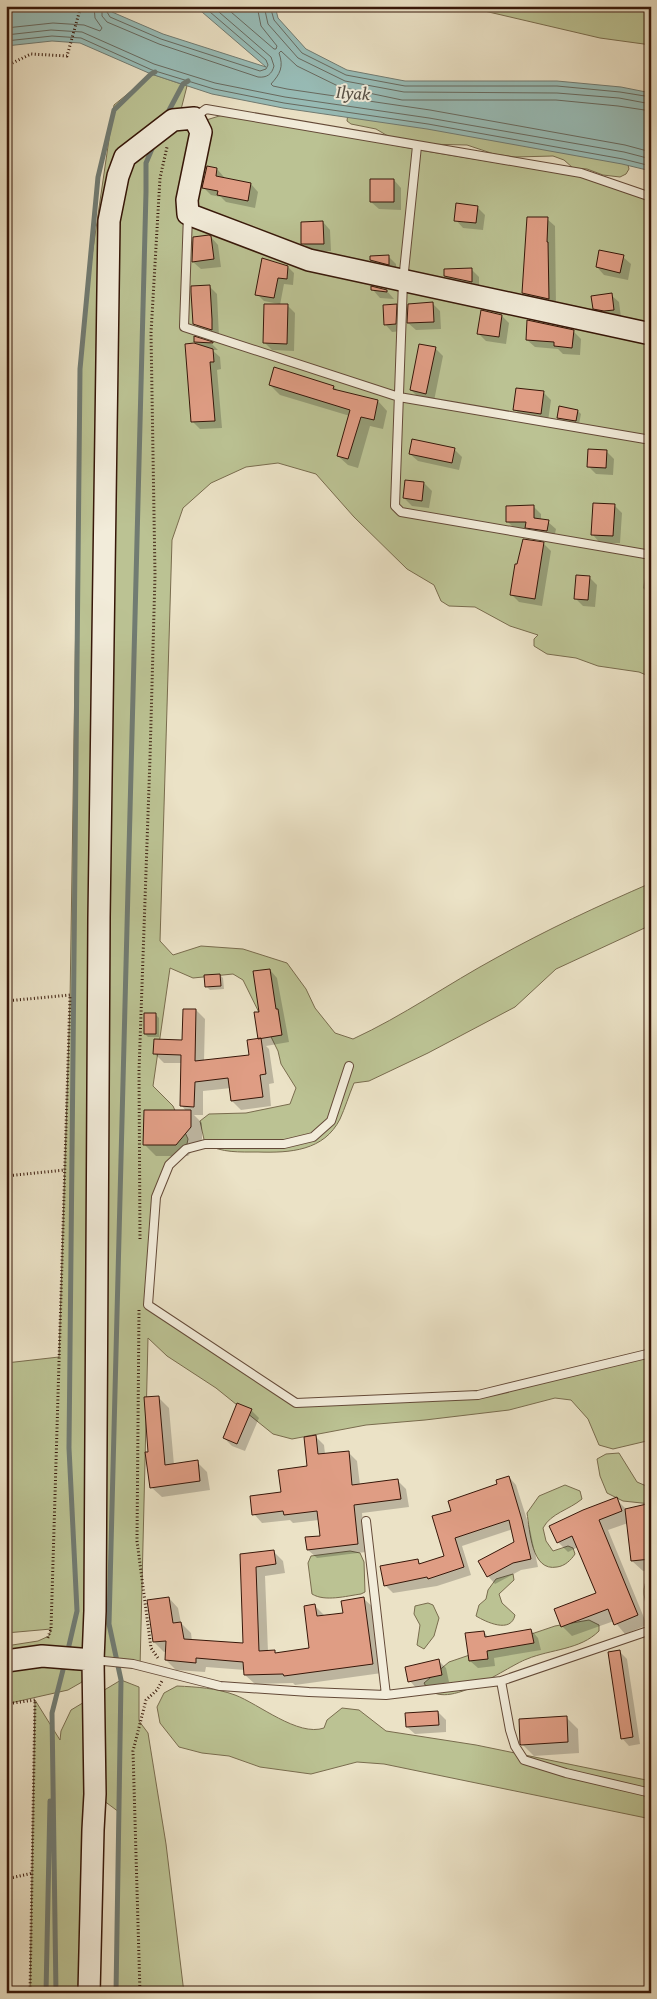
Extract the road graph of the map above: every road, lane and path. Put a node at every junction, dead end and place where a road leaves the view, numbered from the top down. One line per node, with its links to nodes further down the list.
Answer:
1 (81, 6): 2 (path)
2 (6, 66)
3 (177, 122): 4 (lane); 6 (street); 16 (path); 22 (street)
4 (417, 146): 5 (lane); 7 (lane)
5 (651, 197)
6 (188, 214): 7 (street); 9 (lane)
7 (403, 281): 8 (street); 9 (lane)
8 (651, 334)
9 (399, 397): 10 (lane); 11 (lane)
10 (651, 440)
11 (651, 555)
12 (6, 1001): 14 (path)
13 (349, 1066): 18 (lane)
14 (65, 1170): 15 (path); 21 (path)
15 (6, 1176)
16 (140, 1245)
17 (139, 1304): 24 (path)
18 (651, 1353)
19 (366, 1521): 26 (lane)
20 (651, 1630): 25 (lane)
21 (48, 1657): 22 (street); 23 (street)
22 (92, 1660): 24 (lane); 32 (street)
23 (6, 1661)
24 (162, 1673): 26 (lane); 33 (path)
25 (501, 1681): 26 (lane); 28 (lane)
26 (386, 1695)
27 (6, 1704): 29 (path)
28 (651, 1793)
29 (32, 1873): 30 (path); 31 (path)
30 (6, 1879)
31 (30, 1993)
32 (89, 1993)
33 (140, 1993)

